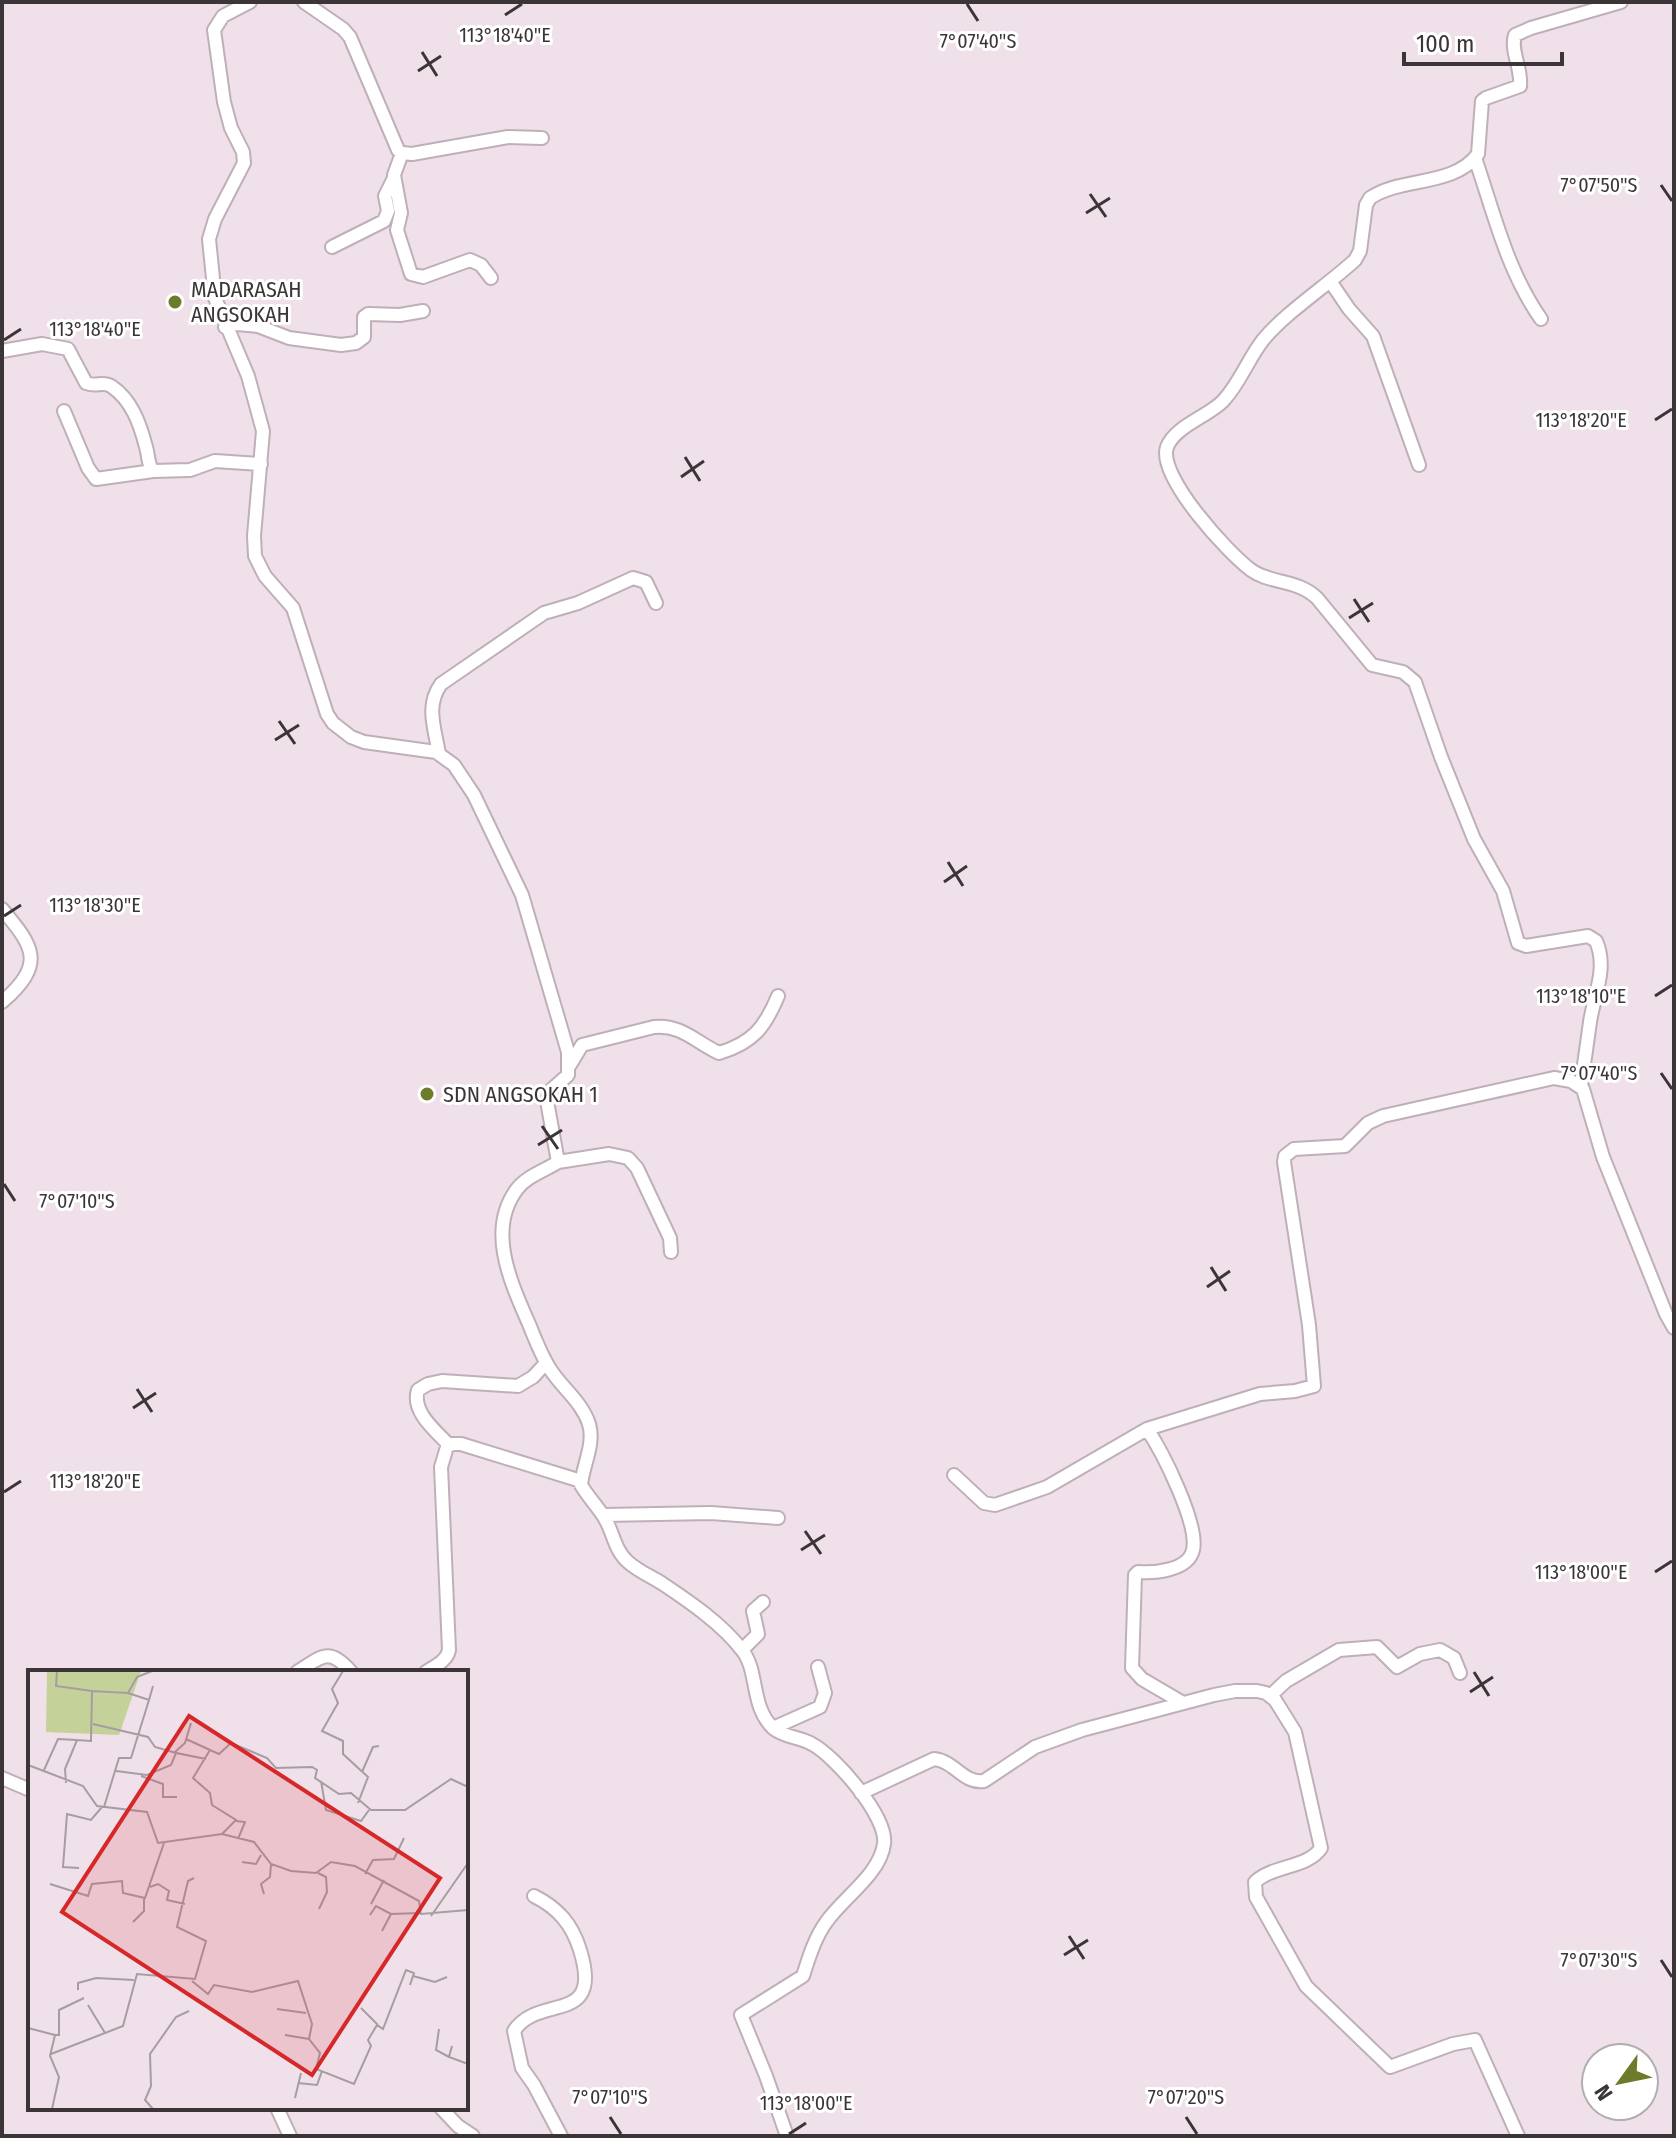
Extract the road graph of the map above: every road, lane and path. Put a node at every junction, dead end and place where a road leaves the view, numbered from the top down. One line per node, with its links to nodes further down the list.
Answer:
1 (250, 2): 13 (street)
2 (304, 2): 5 (street)
3 (1621, 2): 6 (street)
4 (542, 138): 5 (street)
5 (402, 153): 7 (street)
6 (1475, 158): 10 (street); 12 (street)
7 (394, 178): 8 (street); 9 (street)
8 (332, 247)
9 (491, 278)
10 (1330, 281): 17 (street); 25 (street)
11 (423, 311): 13 (street)
12 (1541, 319)
13 (225, 327): 16 (street)
14 (2, 351): 18 (street)
15 (64, 411): 18 (street)
16 (261, 464): 18 (street); 20 (street)
17 (1419, 465)
18 (153, 471)
19 (656, 603): 20 (street)
20 (439, 754): 24 (street)
21 (2, 909): 23 (street)
22 (778, 996): 24 (street)
23 (2, 1002)
24 (570, 1065): 26 (street)
25 (1581, 1086): 28 (street); 30 (street)
26 (558, 1162): 27 (street); 29 (street)
27 (671, 1252)
28 (1674, 1328)
29 (546, 1363): 31 (street); 33 (street)
30 (1147, 1429): 32 (street); 44 (street)
31 (449, 1445): 33 (street); 41 (street)
32 (954, 1475)
33 (581, 1481): 34 (street)
34 (604, 1515): 35 (street); 37 (street)
35 (778, 1518)
36 (763, 1602): 37 (street)
37 (742, 1650): 45 (street)
38 (818, 1667): 45 (street)
39 (300, 1670): 40 (street)
40 (349, 1670)
41 (429, 1670)
42 (1460, 1673): 43 (street)
43 (1270, 1696): 44 (street); 56 (street)
44 (1183, 1703): 48 (street)
45 (773, 1728): 48 (street)
46 (2, 1778): 47 (street)
47 (28, 1789)
48 (861, 1793): 55 (street)
49 (534, 1896): 54 (street)
50 (278, 2110): 52 (street)
51 (443, 2110): 53 (street)
52 (290, 2136)
53 (473, 2136)
54 (561, 2136)
55 (787, 2136)
56 (1518, 2136)

